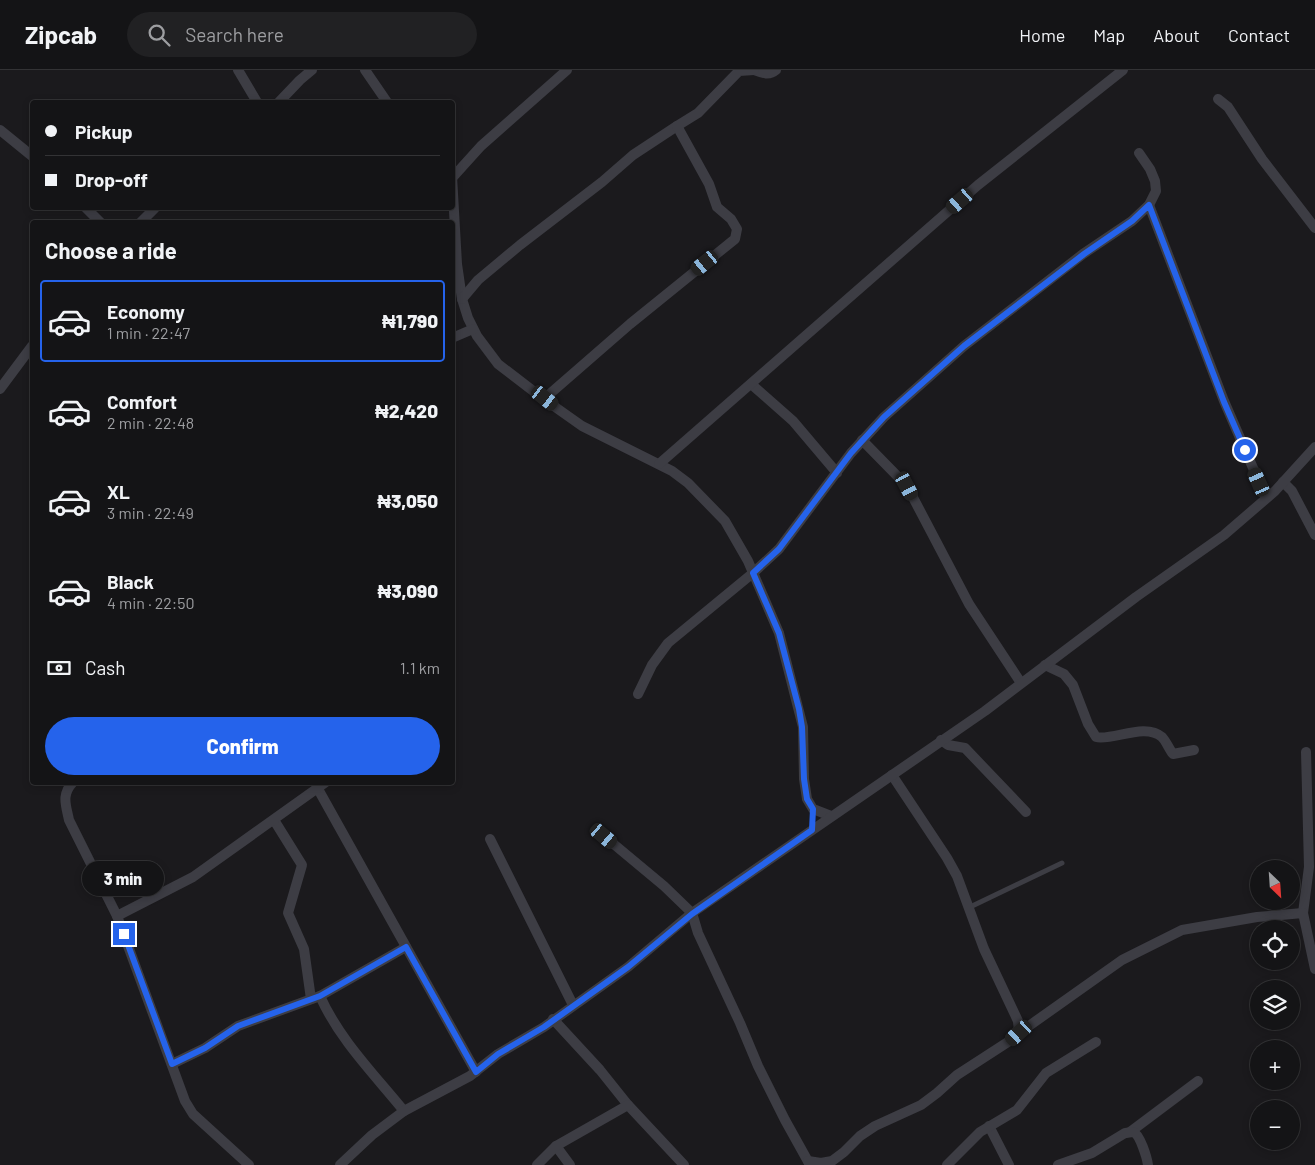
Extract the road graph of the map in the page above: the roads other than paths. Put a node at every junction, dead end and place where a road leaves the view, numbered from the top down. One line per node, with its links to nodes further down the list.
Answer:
1 (238, 70): 9 (street)
2 (312, 70): 10 (street)
3 (365, 70): 11 (street)
4 (567, 70): 16 (street)
5 (754, 70): 6 (street); 12 (street)
6 (776, 70)
7 (1123, 70): 28 (street)
8 (1218, 99): 23 (street)
9 (256, 100)
10 (281, 100)
11 (386, 100)
12 (677, 126): 24 (street); 30 (street)
13 (0, 130): 14 (street)
14 (30, 154)
15 (1139, 154): 17 (street)
16 (455, 174)
17 (1149, 205): 31 (street); 36 (street)
18 (88, 210): 21 (street)
19 (153, 210): 22 (street)
20 (455, 210): 24 (street)
21 (98, 220)
22 (143, 220)
23 (1315, 228)
24 (462, 299): 25 (street)
25 (474, 329): 26 (street); 30 (street)
26 (455, 337)
27 (30, 349): 29 (street)
28 (751, 384): 33 (street); 34 (street)
29 (0, 389)
30 (545, 398): 33 (street)
31 (862, 440): 34 (street); 40 (street)
32 (1314, 450): 35 (street)
33 (659, 464): 38 (street)
34 (838, 473): 38 (street)
35 (1283, 482): 36 (street); 37 (street)
36 (1266, 498): 39 (street)
37 (1315, 535)
38 (753, 573): 41 (street); 49 (street)
39 (1046, 665): 40 (street); 43 (street)
40 (1021, 683): 42 (street)
41 (638, 694)
42 (941, 740): 45 (street); 50 (street)
43 (1194, 750)
44 (1306, 752): 48 (street)
45 (892, 774): 51 (street); 57 (street)
46 (69, 785): 60 (street)
47 (322, 786): 52 (street); 61 (street)
48 (1311, 805): 58 (street)
49 (813, 809): 51 (street); 53 (street)
50 (1026, 812)
51 (831, 816): 53 (street)
52 (274, 820): 60 (street); 63 (street)
53 (812, 830): 59 (street)
54 (604, 836): 59 (street)
55 (490, 839): 64 (street)
56 (1062, 863): 57 (lane)
57 (968, 908): 66 (street)
58 (1303, 913): 62 (street); 66 (street)
59 (692, 914): 64 (street); 76 (street)
60 (117, 916): 68 (street)
61 (406, 947): 63 (street); 69 (street)
62 (1315, 968)
63 (316, 997): 68 (street); 72 (street)
64 (574, 1005): 65 (street)
65 (553, 1019): 69 (street); 71 (street)
66 (1019, 1033): 76 (street)
67 (1096, 1042): 73 (street)
68 (172, 1064): 77 (street)
69 (476, 1072): 72 (street)
70 (1198, 1081): 74 (street)
71 (628, 1104): 75 (street); 81 (street)
72 (404, 1111): 78 (street)
73 (990, 1126): 82 (street); 83 (street)
74 (1130, 1132): 84 (street); 85 (street)
75 (556, 1146): 79 (street); 80 (street)
76 (809, 1163)
77 (249, 1165)
78 (340, 1165)
79 (537, 1165)
80 (570, 1165)
81 (684, 1165)
82 (947, 1165)
83 (1009, 1165)
84 (1058, 1165)
85 (1148, 1165)

